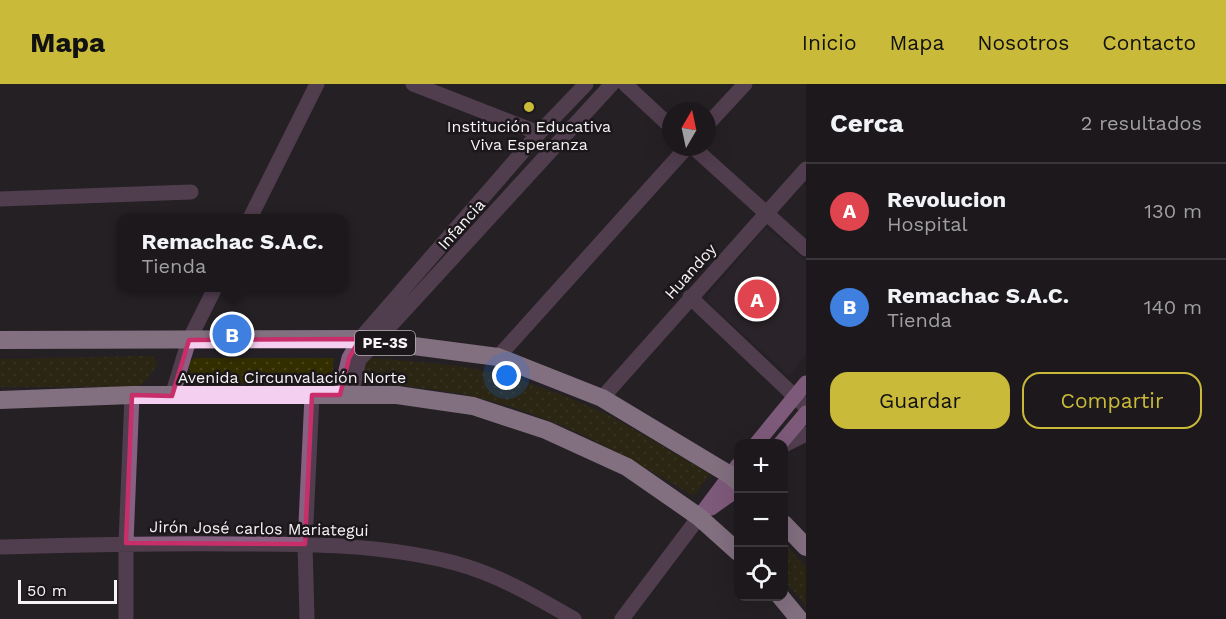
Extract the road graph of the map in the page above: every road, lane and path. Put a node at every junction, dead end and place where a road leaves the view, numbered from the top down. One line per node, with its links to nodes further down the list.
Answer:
1 (317, 84): 16 (street)
2 (413, 84): 9 (street)
3 (585, 84): 9 (street, Infancia)
4 (612, 84): 22 (street, Infancia)
5 (625, 84): 8 (street)
6 (745, 84): 7 (street)
7 (716, 115)
8 (662, 119)
9 (539, 133): 22 (street, Infancia)
10 (679, 156): 23 (street)
11 (703, 156): 15 (street)
12 (806, 169): 15 (street, Huandoy)
13 (191, 192): 14 (street)
14 (0, 198)
15 (767, 213): 17 (street); 19 (street, Huandoy)
16 (252, 214)
17 (806, 249)
18 (213, 292): 21 (street)
19 (690, 297): 29 (street, Huandoy); 31 (street)
20 (0, 339): 21 (highway, Avenida Circunvalación Norte / PE-3S)
21 (189, 340): 22 (highway, Avenida Circunvalación Norte / PE-3S); 28 (street)
22 (368, 340): 23 (highway, Avenida Circunvalación Norte / PE-3S); 26 (street, Infancia)
23 (498, 357): 29 (highway, Avenida Circunvalación Norte / PE-3S)
24 (806, 383): 31 (main road)
25 (312, 394): 26 (highway, Avenida Circunvalación Norte); 28 (highway, Avenida Circunvalación Norte); 43 (street)
26 (346, 394): 39 (highway, Avenida Circunvalación Norte)
27 (132, 395): 28 (highway, Avenida Circunvalación Norte); 30 (highway, Avenida Circunvalación Norte); 42 (street)
28 (172, 396)
29 (602, 398): 37 (highway, Avenida Circunvalación Norte / PE-3S)
30 (0, 400)
31 (800, 402): 34 (main road)
32 (806, 413): 35 (main road)
33 (806, 434): 36 (street)
34 (761, 439)
35 (786, 439)
36 (788, 442)
37 (734, 477)
38 (734, 480): 39 (main road)
39 (699, 517): 45 (highway, Avenida Circunvalación Norte); 50 (street)
40 (788, 528): 41 (highway)
41 (804, 541)
42 (126, 543): 43 (street, Jirón José carlos Mariategui); 44 (street, Jirón José carlos Mariategui); 47 (street)
43 (305, 544): 48 (street); 49 (street, Jirón José carlos Mariategui)
44 (0, 547)
45 (734, 548)
46 (783, 601): 51 (highway)
47 (126, 619)
48 (307, 619)
49 (574, 619)
50 (622, 619)
51 (799, 619)

